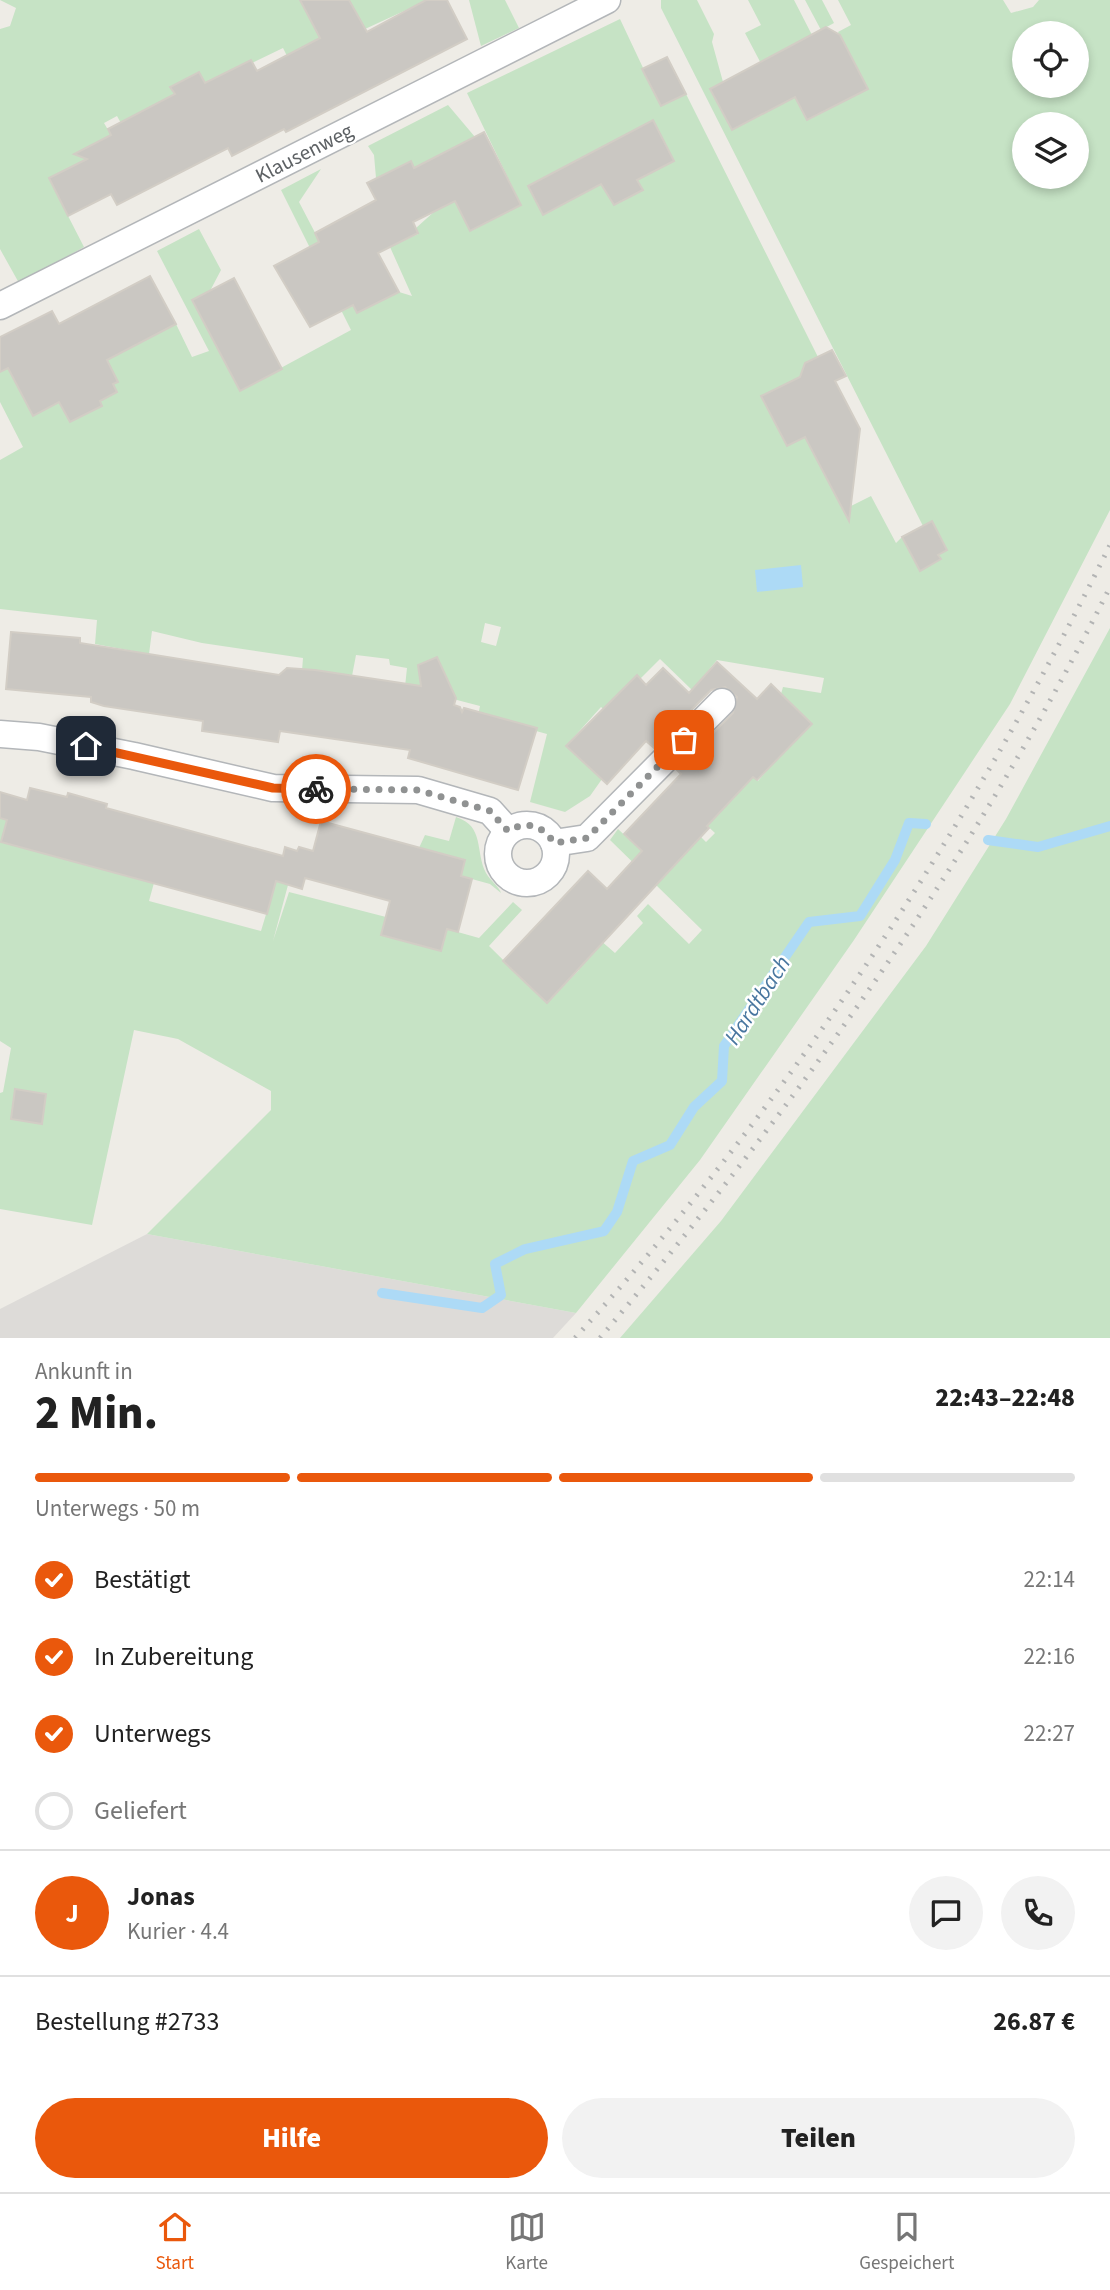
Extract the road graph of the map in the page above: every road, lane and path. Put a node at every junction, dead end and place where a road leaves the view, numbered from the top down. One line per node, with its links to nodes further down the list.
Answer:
1 (607, 0): 2 (street, Klausenweg)
2 (0, 306)
3 (722, 702): 6 (street)
4 (0, 734): 5 (street)
5 (508, 831): 6 (street); 6 (street)
6 (554, 843)

